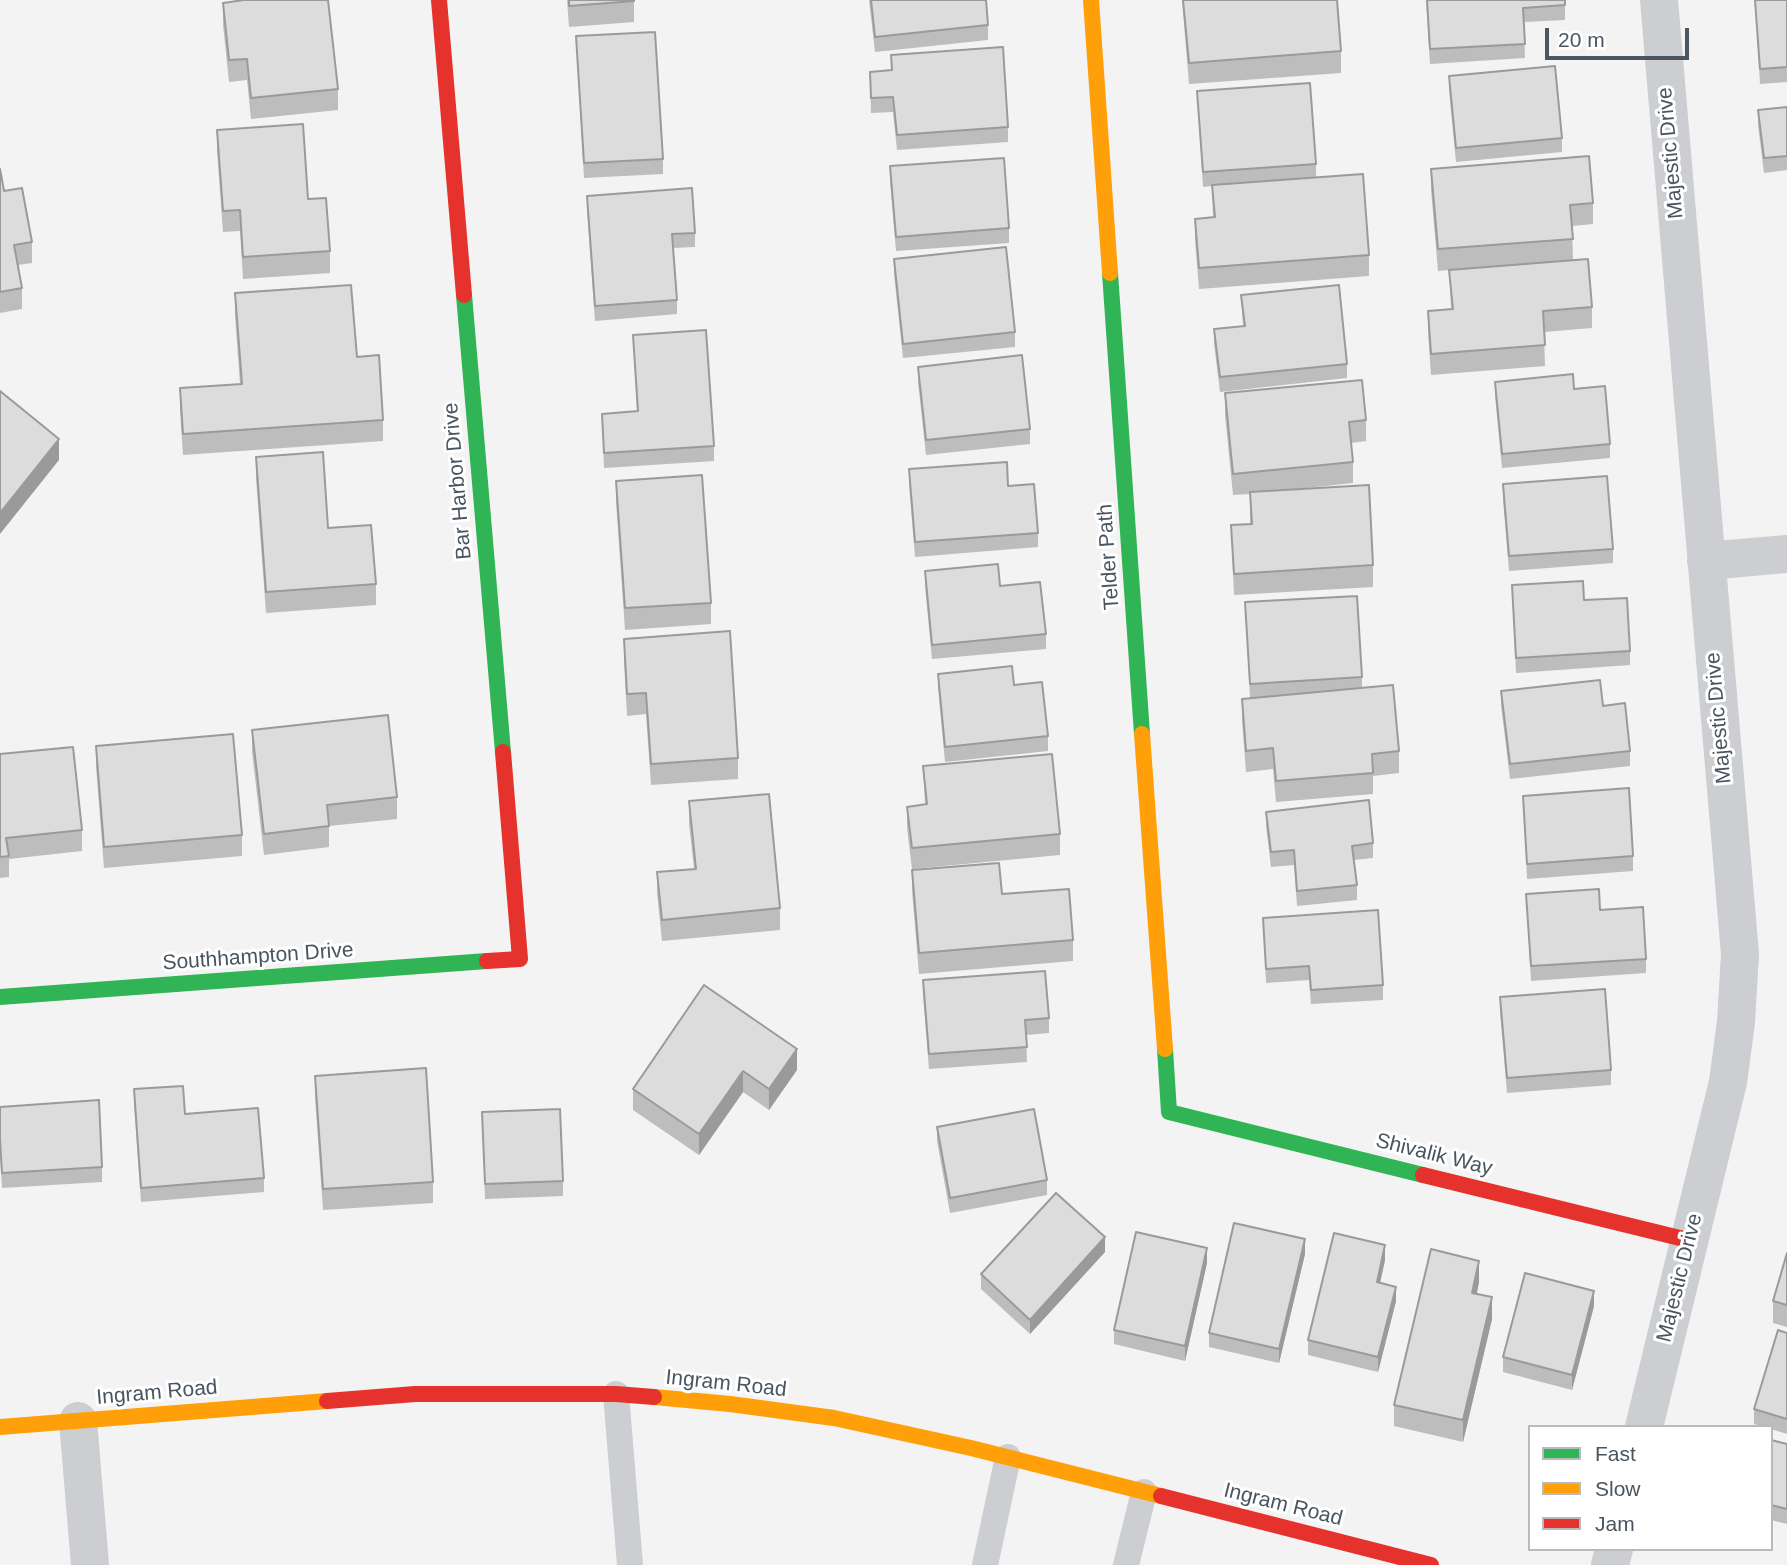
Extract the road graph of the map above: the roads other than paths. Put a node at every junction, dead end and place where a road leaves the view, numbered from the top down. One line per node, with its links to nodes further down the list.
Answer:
1 (439, 0): 6 (street, Bar Harbor Drive)
2 (1091, 0): 8 (street, Telder Path)
3 (1658, 0): 5 (street, Majestic Drive)
4 (1787, 554): 5 (street)
5 (1706, 561): 9 (street, Majestic Drive)
6 (520, 959): 7 (street, Southhampton Drive)
7 (0, 998)
8 (1169, 1112): 9 (street, Shivalik Way)
9 (1689, 1240): 12 (street, Majestic Drive)
10 (616, 1394): 11 (street, Ingram Road); 14 (street, Ingram Road); 17 (lane)
11 (78, 1421): 13 (street, Ingram Road); 16 (street)
12 (1644, 1425)
13 (0, 1427)
14 (1008, 1457): 15 (street, Ingram Road); 18 (lane)
15 (1144, 1492): 19 (lane); 20 (street, Ingram Road)
16 (90, 1565)
17 (630, 1565)
18 (985, 1565)
19 (1126, 1565)
20 (1432, 1565)

